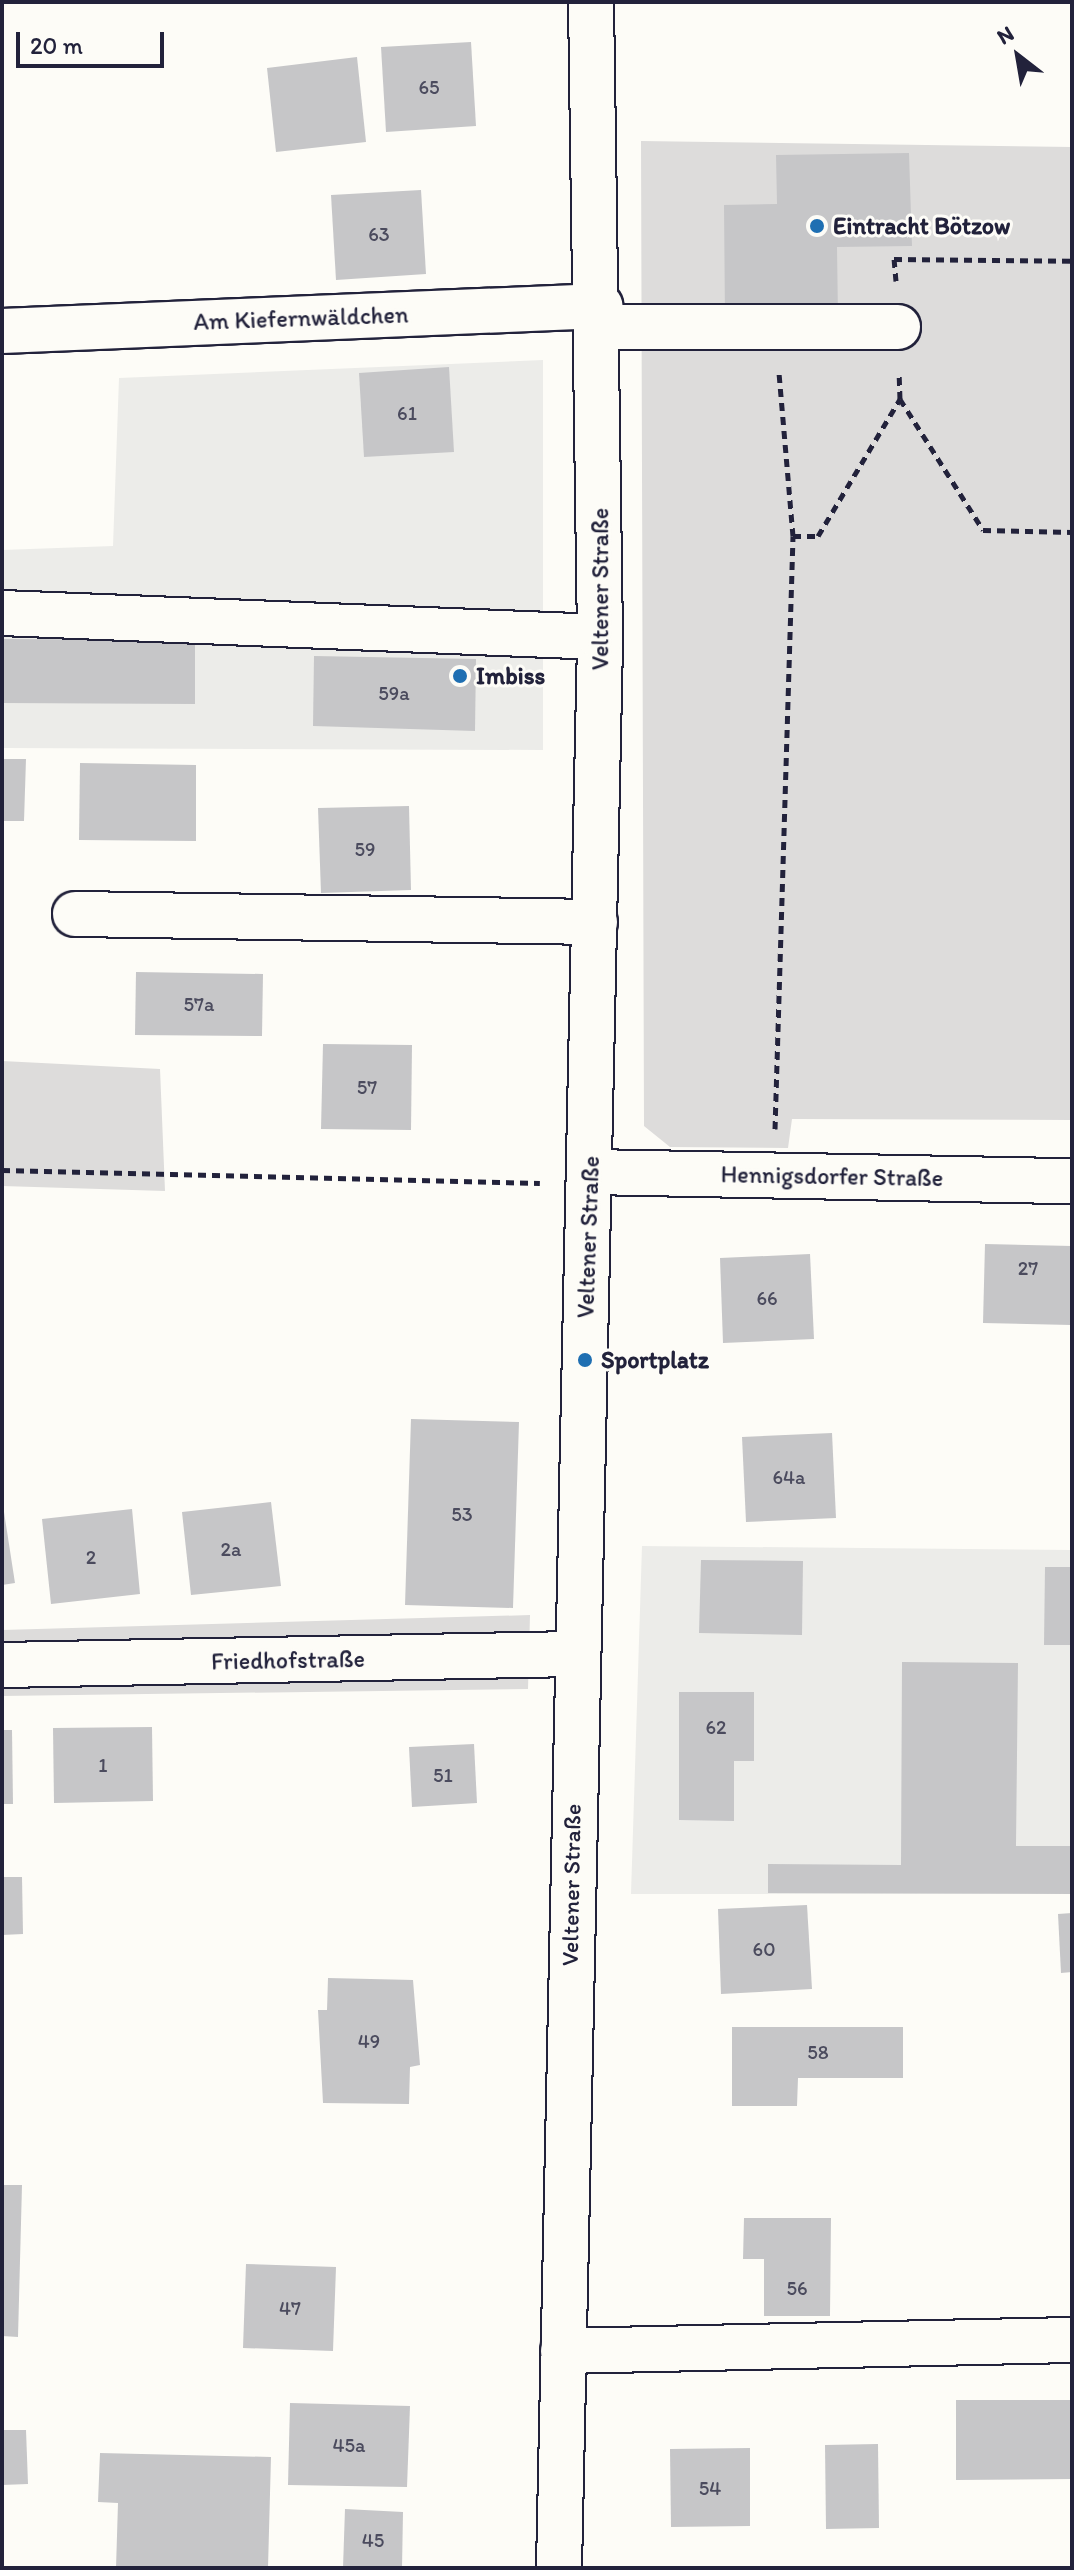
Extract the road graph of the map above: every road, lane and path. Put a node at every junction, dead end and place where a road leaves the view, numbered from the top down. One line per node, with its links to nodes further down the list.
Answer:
1 (591, 2): 2 (main road, Veltener Straße)
2 (600, 316): 3 (main road, Am Kiefernwäldchen); 5 (main road, Am Kiefernwäldchen); 9 (main road, Veltener Straße)
3 (776, 327): 4 (main road, Am Kiefernwäldchen); 13 (path)
4 (898, 327)
5 (2, 331)
6 (900, 399): 7 (path)
7 (1072, 532)
8 (2, 613): 9 (main road)
9 (600, 637): 11 (main road, Veltener Straße)
10 (75, 914): 11 (main road)
11 (595, 922): 14 (main road, Veltener Straße)
12 (2, 1170): 14 (path)
13 (774, 1175): 14 (main road, Hennigsdorfer Straße); 15 (main road, Hennigsdorfer Straße)
14 (590, 1178): 16 (main road, Veltener Straße)
15 (1072, 1181)
16 (575, 1654): 17 (main road, Friedhofstraße); 19 (main road, Veltener Straße)
17 (2, 1665)
18 (1072, 2340): 19 (main road)
19 (563, 2351): 20 (main road, Veltener Straße)
20 (559, 2568)

